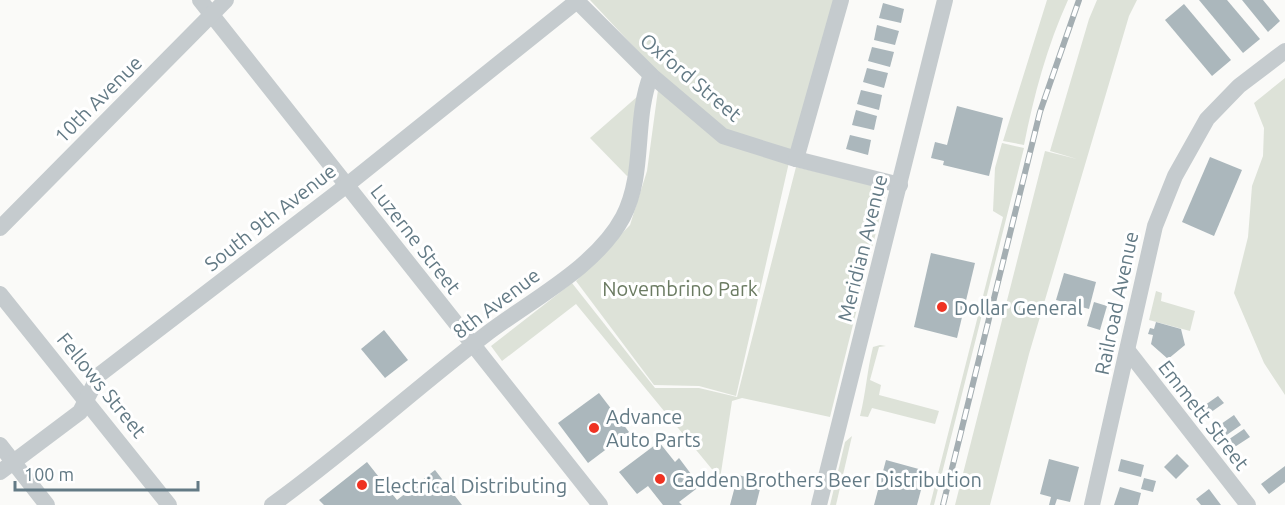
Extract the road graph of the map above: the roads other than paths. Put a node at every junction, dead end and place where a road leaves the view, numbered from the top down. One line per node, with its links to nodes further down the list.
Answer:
1 (200, 0): 6 (street, Luzerne Street)
2 (226, 0): 6 (street, 10th Avenue)
3 (576, 0): 8 (street, Oxford Street); 10 (street, South 9th Avenue)
4 (841, 0): 9 (street)
5 (945, 0): 11 (street, Meridian Avenue)
6 (211, 15): 10 (street, Luzerne Street); 12 (street, 10th Avenue)
7 (1285, 51): 15 (street, Railroad Avenue)
8 (651, 75): 9 (street, Oxford Street); 14 (street, 8th Avenue)
9 (796, 159): 11 (street, Oxford Street)
10 (347, 185): 14 (street, Luzerne Street); 16 (street, South 9th Avenue)
11 (900, 185): 23 (street, Meridian Avenue)
12 (0, 228)
13 (0, 294): 16 (street, Fellows Street)
14 (474, 346): 19 (street, 8th Avenue); 22 (street, Luzerne Street)
15 (1128, 351): 24 (street, Railroad Avenue); 25 (street, Emmett Street)
16 (86, 398): 18 (street, South 9th Avenue); 21 (street, Fellows Street)
17 (0, 445): 18 (street)
18 (7, 467): 20 (street)
19 (275, 504)
20 (47, 505)
21 (169, 505)
22 (600, 505)
23 (819, 505)
24 (1092, 505)
25 (1248, 505)

